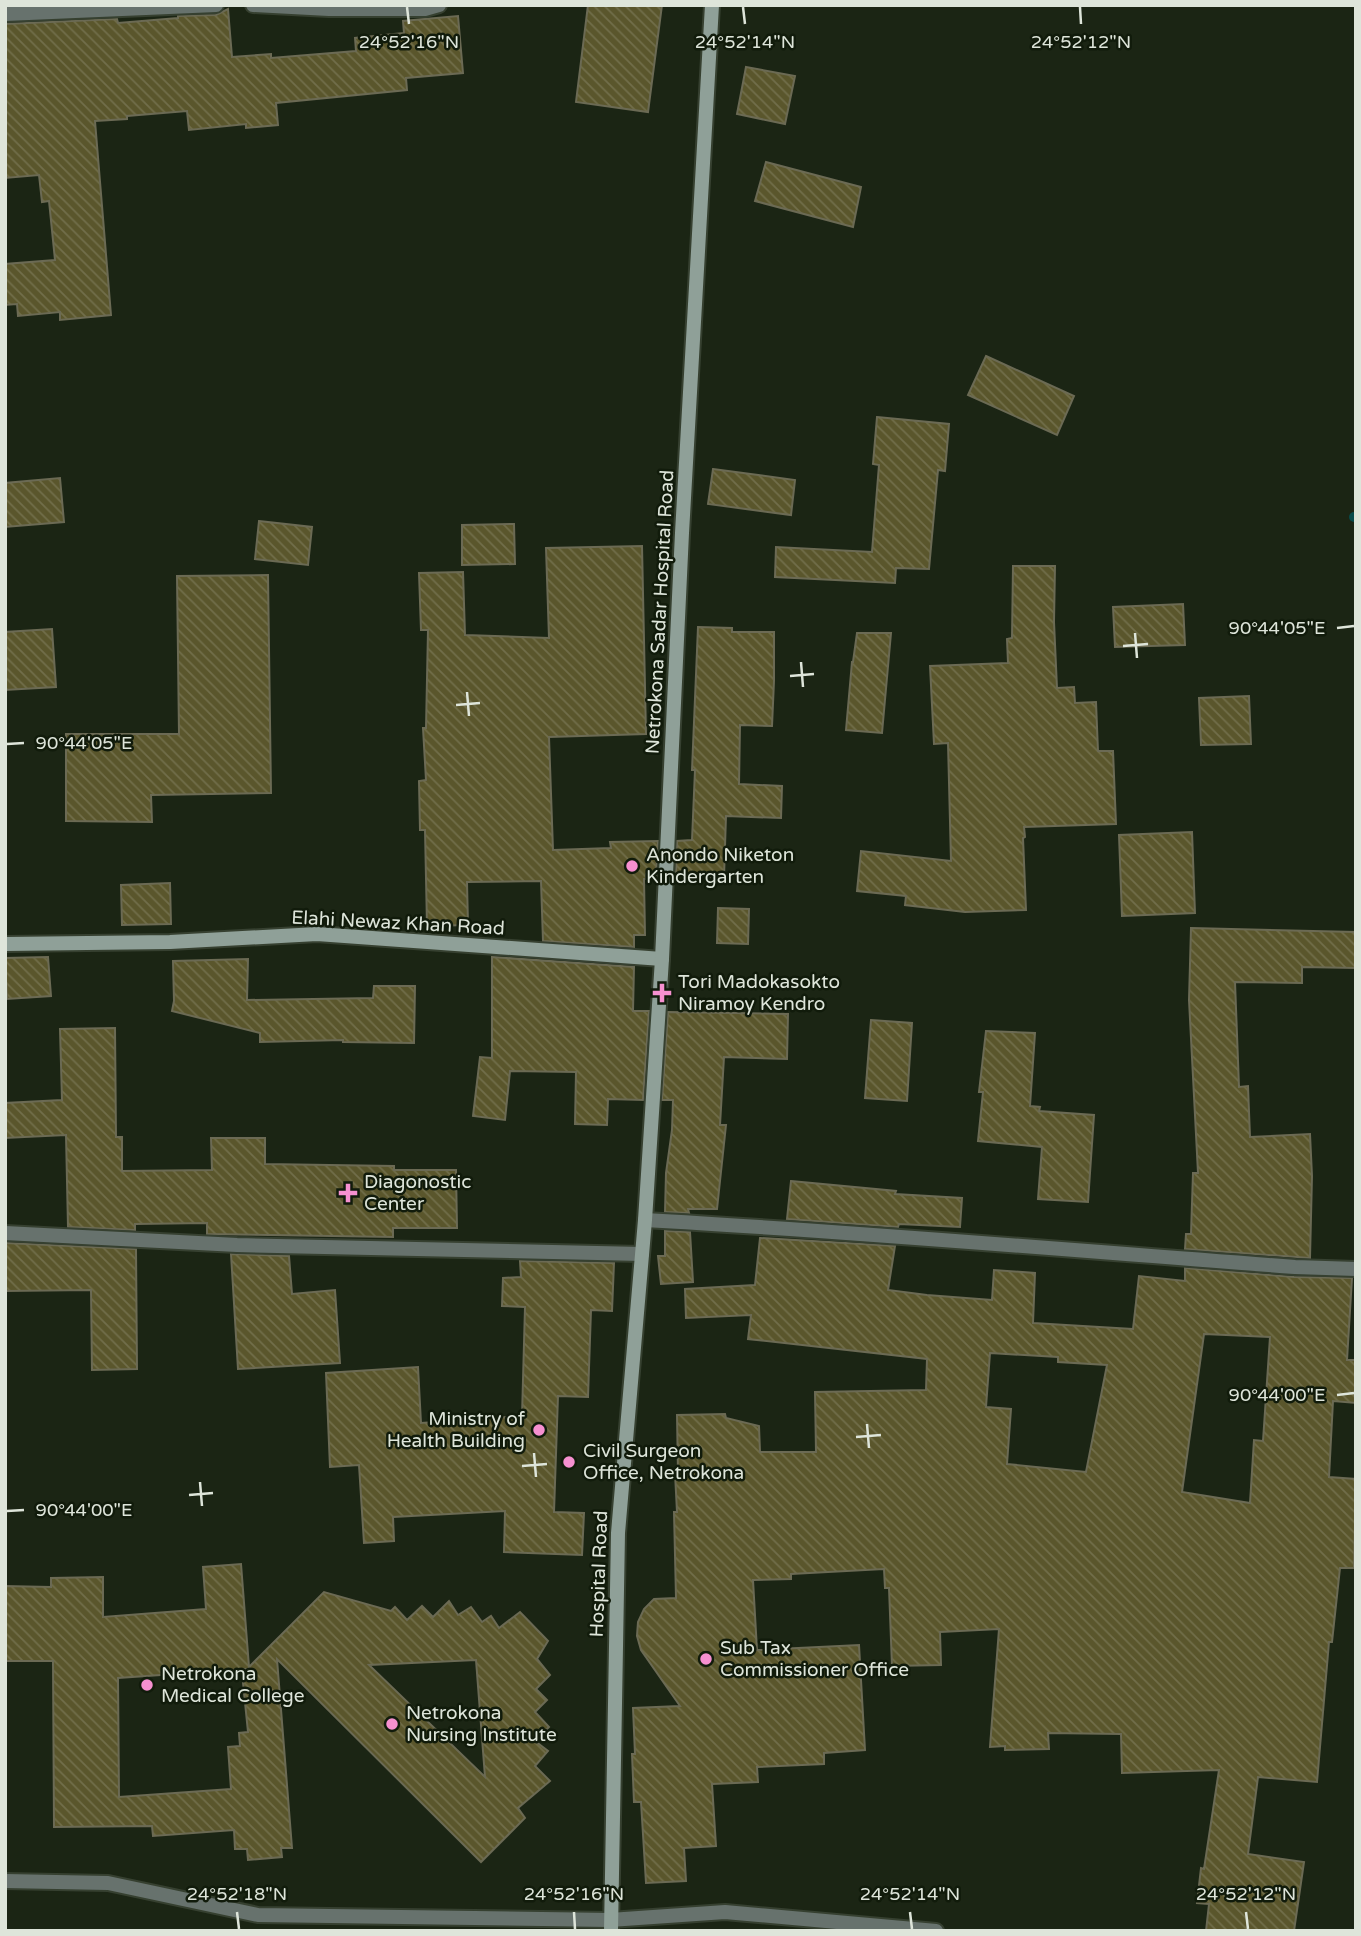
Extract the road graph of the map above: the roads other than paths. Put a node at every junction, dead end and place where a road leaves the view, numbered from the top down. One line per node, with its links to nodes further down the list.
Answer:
1 (216, 5): 5 (street)
2 (253, 5): 3 (street)
3 (439, 5)
4 (712, 5): 7 (street, Netrokona Sadar Hospital Road)
5 (5, 15)
6 (5, 944): 7 (street, Elahi Newaz Khan Road)
7 (662, 959): 8 (street, Netrokona Sadar Hospital Road)
8 (645, 1220): 10 (street, Hospital Road); 11 (street)
9 (5, 1233): 10 (street)
10 (642, 1254): 13 (street, Hospital Road)
11 (1356, 1269)
12 (5, 1881): 13 (street)
13 (610, 1925): 14 (street)
14 (936, 1931)

